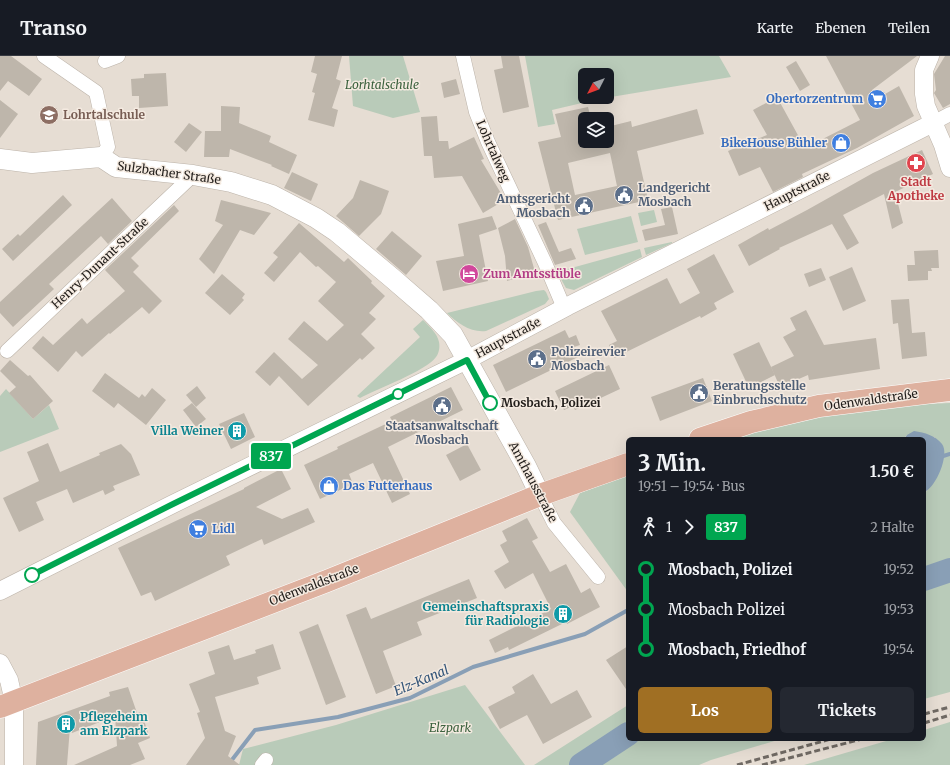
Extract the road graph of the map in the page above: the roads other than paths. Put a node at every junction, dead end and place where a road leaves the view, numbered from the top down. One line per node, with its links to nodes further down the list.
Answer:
1 (44, 56): 8 (street)
2 (118, 56): 5 (street)
3 (463, 56): 12 (street, Lohrtalweg)
4 (930, 56): 7 (street)
5 (105, 61)
6 (950, 114): 7 (street, Hauptstraße)
7 (933, 123): 10 (street); 12 (street, Hauptstraße)
8 (101, 157): 9 (main road, Sulzbacher Straße); 11 (main road, Sulzbacher Straße)
9 (0, 159)
10 (950, 168)
11 (193, 175): 13 (street, Henry-Dunant-Straße); 14 (main road, Sulzbacher Straße)
12 (564, 308): 14 (street, Hauptstraße)
13 (7, 351)
14 (467, 360): 18 (main road, Amthausstraße); 20 (street, Hauptstraße)
15 (950, 390): 16 (main road, Odenwaldstraße)
16 (706, 437)
17 (626, 465): 18 (main road, Odenwaldstraße)
18 (540, 495): 19 (street, Amthausstraße); 22 (main road, Odenwaldstraße)
19 (598, 577)
20 (0, 591)
21 (0, 663): 22 (street)
22 (7, 705): 23 (street)
23 (14, 765)

